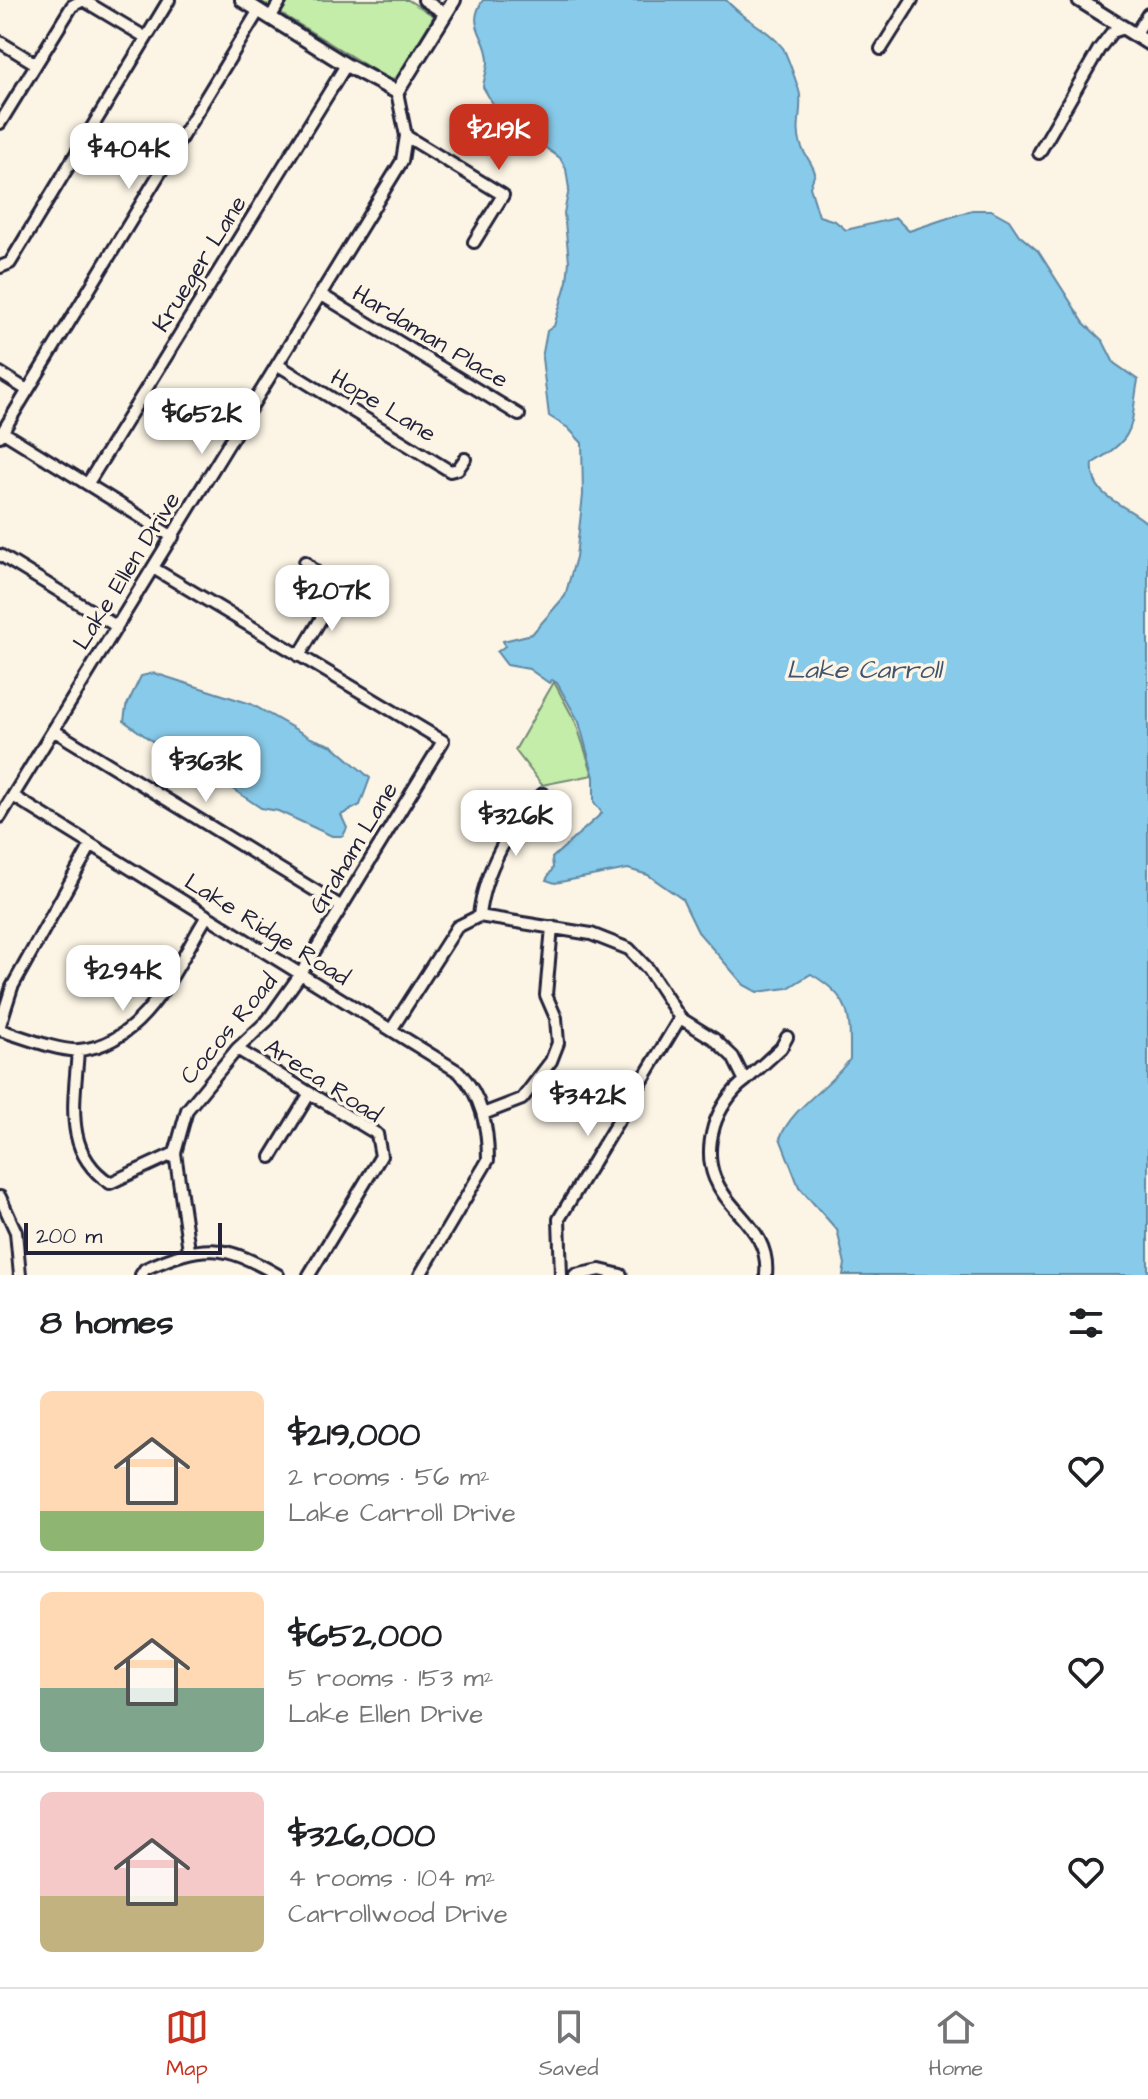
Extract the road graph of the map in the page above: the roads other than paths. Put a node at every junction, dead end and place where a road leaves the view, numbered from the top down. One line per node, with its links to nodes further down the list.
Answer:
1 (169, 0): 13 (street)
2 (242, 0): 8 (main road)
3 (281, 0): 11 (street)
4 (424, 0): 9 (street)
5 (454, 0): 9 (main road)
6 (912, 0): 16 (street)
7 (1079, 0): 12 (main road)
8 (259, 10): 11 (main road); 28 (street)
9 (446, 14): 19 (main road)
10 (1148, 14): 12 (street)
11 (270, 18): 18 (main road)
12 (1130, 32): 15 (main road); 22 (street)
13 (145, 37): 17 (street); 24 (street)
14 (0, 42): 17 (street)
15 (1148, 43)
16 (881, 49)
17 (36, 64): 20 (street)
18 (346, 65): 19 (main road); 32 (street, Krueger Lane)
19 (397, 92): 21 (street, Lake Ellen Drive)
20 (0, 123)
21 (406, 136): 23 (street); 25 (street, Lake Ellen Drive)
22 (1039, 153)
23 (474, 242)
24 (0, 267)
25 (320, 294): 26 (street, Lake Ellen Drive); 29 (street, Hardaman Place)
26 (278, 365): 31 (street, Hope Lane); 33 (street, Lake Ellen Drive)
27 (0, 373): 28 (street)
28 (27, 390): 30 (street)
29 (519, 415)
30 (1, 434): 32 (street)
31 (465, 459)
32 (88, 483): 33 (street)
33 (173, 537): 36 (street, Lake Ellen Drive)
34 (0, 555): 37 (street)
35 (305, 562): 38 (street)
36 (153, 568): 37 (street, Lake Ellen Drive); 38 (street)
37 (116, 626): 39 (street, Lake Ellen Drive)
38 (299, 656): 44 (street, Graham Lane)
39 (53, 730): 41 (street, Lake Ellen Drive); 44 (street)
40 (543, 794): 46 (street)
41 (13, 796): 42 (street, Lake Ellen Drive); 43 (street, Lake Ridge Road)
42 (0, 817)
43 (91, 845): 45 (street, Lake Ridge Road); 50 (street)
44 (342, 907): 48 (street, Graham Lane)
45 (207, 916): 48 (street, Lake Ridge Road); 54 (street)
46 (479, 916): 47 (street); 51 (street)
47 (552, 927): 49 (street); 57 (street)
48 (300, 975): 51 (street, Lake Ridge Road); 53 (street, Cocos Road)
49 (680, 1018): 55 (street); 68 (street)
50 (0, 1028): 54 (street)
51 (391, 1030): 57 (street, Lake Ridge Road)
52 (787, 1037): 55 (street)
53 (237, 1049): 56 (street, Areca Road); 58 (street, Cocos Road)
54 (78, 1050): 58 (street)
55 (745, 1081): 71 (street)
56 (310, 1093): 59 (street); 66 (street, Areca Road)
57 (483, 1114): 62 (street)
58 (175, 1153): 61 (street, Cocos Road)
59 (271, 1157)
60 (0, 1197): 63 (street)
61 (189, 1250): 64 (street); 65 (street)
62 (422, 1272): 67 (street)
63 (20, 1275)
64 (141, 1275)
65 (278, 1275)
66 (309, 1275)
67 (435, 1275)
68 (561, 1275)
69 (575, 1275): 70 (street)
70 (621, 1275)
71 (766, 1275)

